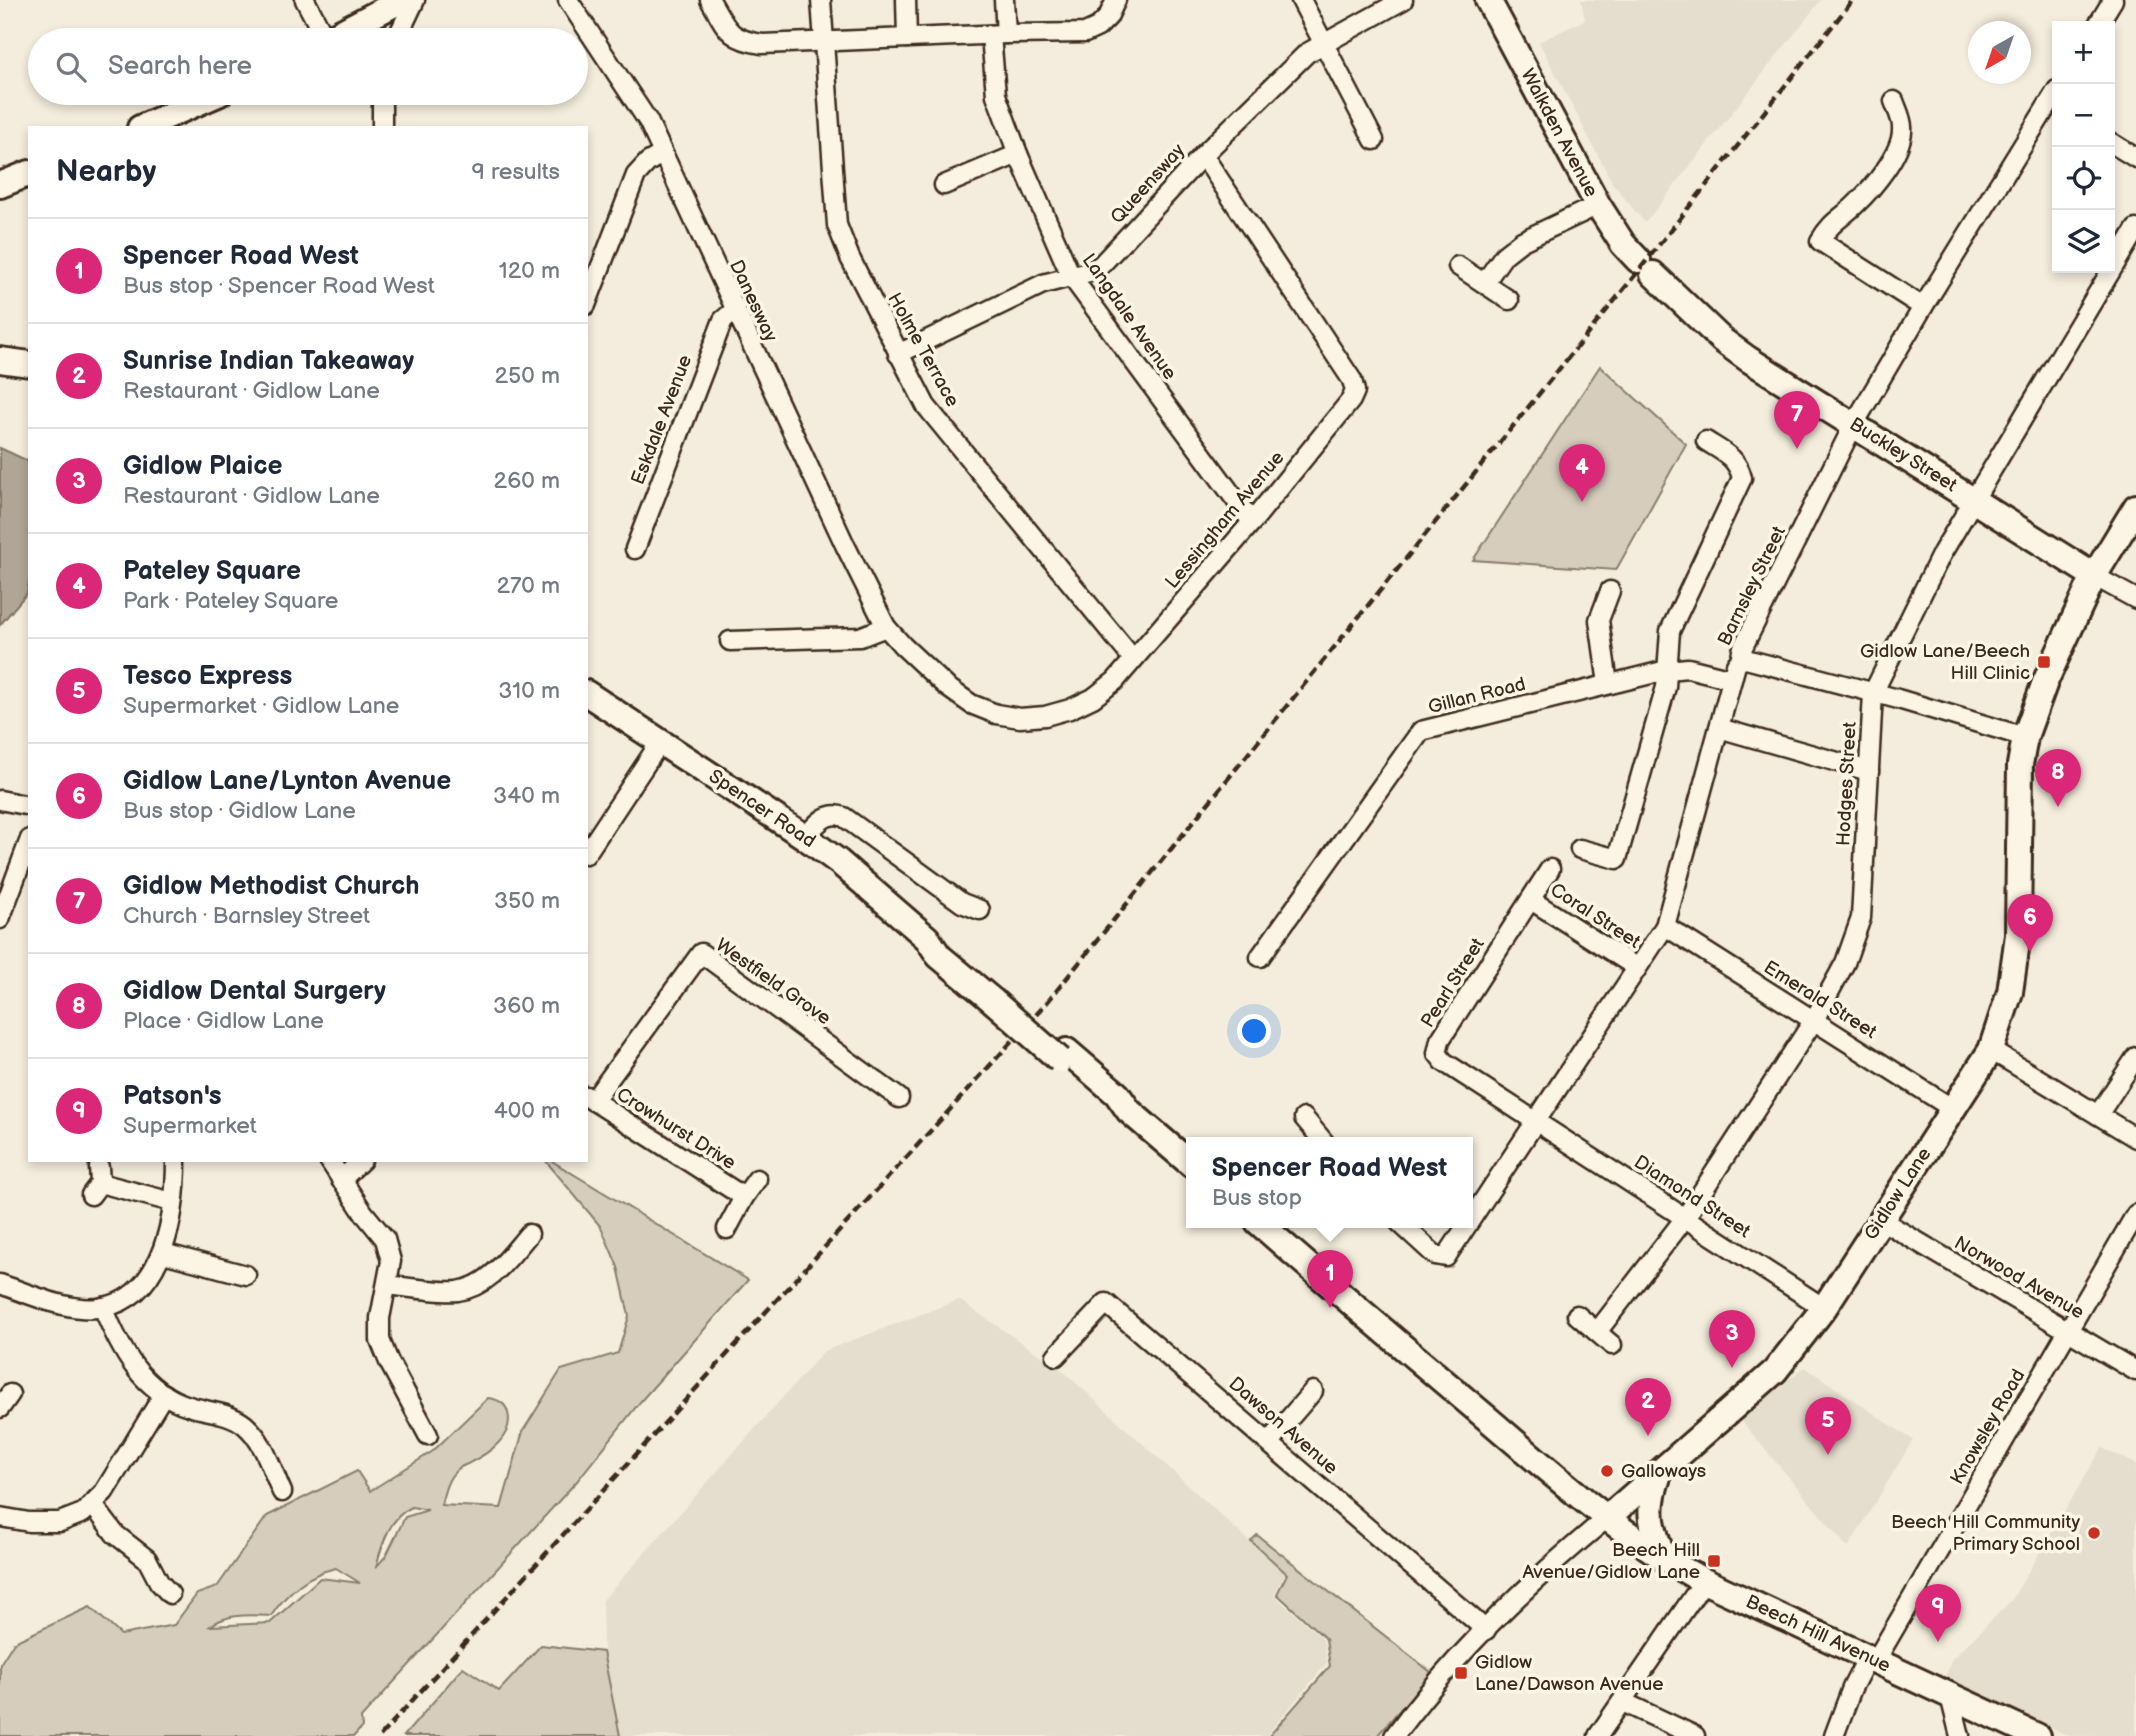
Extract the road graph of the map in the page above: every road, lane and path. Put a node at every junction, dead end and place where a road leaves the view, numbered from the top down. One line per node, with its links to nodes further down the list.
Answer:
1 (305, 0): 15 (street)
2 (402, 0): 16 (street)
3 (415, 0): 17 (street)
4 (568, 0): 18 (street, Danesway)
5 (710, 0): 22 (street)
6 (821, 0): 22 (street, Holme Terrace)
7 (906, 0): 21 (street)
8 (1004, 0): 20 (street, Langdale Avenue)
9 (1116, 0): 20 (street)
10 (1301, 0): 23 (street)
11 (1403, 0): 23 (street, Queensway)
12 (1488, 0): 39 (street, Walkden Avenue)
13 (2113, 0): 14 (street)
14 (2100, 21)
15 (328, 28)
16 (353, 28)
17 (402, 28)
18 (587, 28)
19 (588, 30): 32 (street, Danesway)
20 (998, 34): 21 (street); 33 (street, Langdale Avenue)
21 (907, 38): 22 (street)
22 (822, 41): 49 (street, Holme Terrace)
23 (1323, 42): 30 (street); 34 (street, Queensway)
24 (1894, 101): 47 (street)
25 (193, 105): 28 (street)
26 (381, 105): 29 (street)
27 (2052, 108): 47 (street, Barnsley Street)
28 (145, 126)
29 (382, 126)
30 (1374, 140)
31 (2115, 145): 35 (street)
32 (662, 154): 45 (street); 48 (street, Danesway)
33 (1018, 154): 38 (street); 43 (street, Langdale Avenue)
34 (1203, 155): 43 (street, Queensway); 56 (street, Lessingham Avenue)
35 (2136, 158)
36 (28, 174): 37 (street)
37 (0, 185)
38 (944, 185)
39 (1598, 205): 42 (street, Walkden Avenue); 44 (street)
40 (2136, 229): 54 (street, Hodges Street)
41 (1458, 266): 44 (street)
42 (1646, 267): 52 (street, Buckley Street)
43 (1071, 276): 49 (street, Queensway); 56 (street, Langdale Avenue)
44 (1485, 282): 46 (street)
45 (588, 300)
46 (1509, 300)
47 (1923, 306): 52 (street, Barnsley Street)
48 (735, 310): 57 (street, Eskdale Avenue); 61 (street, Danesway)
49 (898, 354): 63 (street, Holme Terrace)
50 (0, 360): 51 (street)
51 (28, 364)
52 (1854, 424): 54 (street, Buckley Street); 64 (street, Barnsley Street)
53 (1706, 441): 65 (street)
54 (1973, 499): 58 (street, Buckley Street); 68 (street, Hodges Street)
55 (2136, 507): 58 (street, Gidlow Lane)
56 (1252, 522): 63 (street, Lessingham Avenue)
57 (635, 549)
58 (2094, 576): 60 (street); 71 (street, Gidlow Lane)
59 (1610, 591): 67 (street)
60 (2136, 599)
61 (886, 627): 62 (street); 63 (street, Lessingham Avenue)
62 (730, 641)
63 (1133, 659)
64 (1740, 660): 66 (street, Barnsley Street); 68 (street)
65 (1667, 670): 66 (street, Gillan Road); 67 (street, Gillan Road); 78 (street)
66 (1732, 679): 70 (street, Barnsley Street)
67 (1608, 684): 85 (street, Gillan Road)
68 (1873, 693): 71 (street); 73 (street, Hodges Street)
69 (588, 694): 72 (street, Spencer Road)
70 (1719, 728): 73 (street); 84 (street, Barnsley Street)
71 (2025, 737): 88 (street, Gidlow Lane)
72 (661, 741): 76 (street, Spencer Road); 79 (street)
73 (1869, 771): 87 (street, Hodges Street)
74 (0, 800): 75 (street)
75 (28, 806)
76 (805, 837): 82 (street); 98 (street, Spencer Road)
77 (28, 844): 83 (street)
78 (1580, 849)
79 (588, 851)
80 (1550, 869): 81 (street, Pearl Street)
81 (1531, 900): 86 (street, Coral Street); 95 (street, Pearl Street)
82 (980, 910)
83 (0, 919)
84 (1665, 926): 86 (street, Barnsley Street); 87 (street, Emerald Street)
85 (1260, 957)
86 (1636, 967): 95 (street, Barnsley Street)
87 (1814, 1020): 92 (street, Emerald Street); 109 (street, Hodges Street)
88 (1991, 1050): 92 (street, Gidlow Lane); 93 (street)
89 (2136, 1057): 93 (street)
90 (590, 1098): 91 (street, Westfield Grove); 105 (street, Crowhurst Drive)
91 (899, 1098)
92 (1953, 1109): 110 (street, Gidlow Lane)
93 (2098, 1115): 97 (street)
94 (1304, 1118): 96 (street)
95 (1537, 1121): 108 (street, Barnsley Street); 109 (street, Diamond Street)
96 (1320, 1137)
97 (2136, 1138)
98 (1186, 1160)
99 (176, 1162): 106 (street)
100 (330, 1162): 102 (street)
101 (360, 1162): 102 (street)
102 (341, 1180): 119 (street)
103 (757, 1180): 105 (street, Crowhurst Drive)
104 (97, 1182): 106 (street)
105 (744, 1197): 114 (street, Crowhurst Drive)
106 (172, 1202): 116 (street)
107 (2136, 1214): 123 (street, Knowsley Road)
108 (1473, 1217)
109 (1685, 1218): 121 (street, Diamond Street); 124 (street, Hodges Street)
110 (1881, 1220): 121 (street, Gidlow Lane); 123 (street, Norwood Avenue)
111 (1265, 1228): 136 (street, Beech Hill Avenue)
112 (1406, 1228): 113 (street, Barnsley Street)
113 (1465, 1228)
114 (727, 1229)
115 (529, 1234): 119 (street)
116 (163, 1253): 117 (street); 120 (street)
117 (246, 1275)
118 (0, 1284): 120 (street)
119 (387, 1285): 130 (street)
120 (103, 1307): 129 (street)
121 (1824, 1308): 132 (street, Gidlow Lane)
122 (1577, 1315): 124 (street)
123 (2068, 1331): 127 (street, Norwood Avenue); 141 (street, Knowsley Road)
124 (1597, 1332): 125 (street)
125 (1612, 1345)
126 (1056, 1356): 131 (street, Dawson Avenue)
127 (2136, 1371)
128 (1313, 1391): 131 (street)
129 (164, 1394): 133 (street); 134 (street)
130 (428, 1436)
131 (1269, 1442): 140 (street, Dawson Avenue)
132 (1659, 1474): 136 (street, Gidlow Lane); 137 (street)
133 (282, 1492)
134 (93, 1505): 135 (street); 139 (street)
135 (0, 1517)
136 (1607, 1518): 137 (street, Beech Hill Avenue); 140 (street, Gidlow Lane)
137 (1663, 1559): 138 (street, Beech Hill Avenue)
138 (1704, 1581): 141 (street, Beech Hill Avenue); 143 (street)
139 (172, 1595)
140 (1486, 1630): 144 (street, Gidlow Lane)
141 (1872, 1658): 142 (street, Beech Hill Avenue); 147 (street, Knowsley Road)
142 (1950, 1696): 148 (street); 149 (street, Beech Hill Avenue)
143 (1623, 1702): 145 (street); 146 (street)
144 (1394, 1736)
145 (1598, 1736)
146 (1695, 1736)
147 (1833, 1736)
148 (1960, 1736)
149 (2036, 1736)

